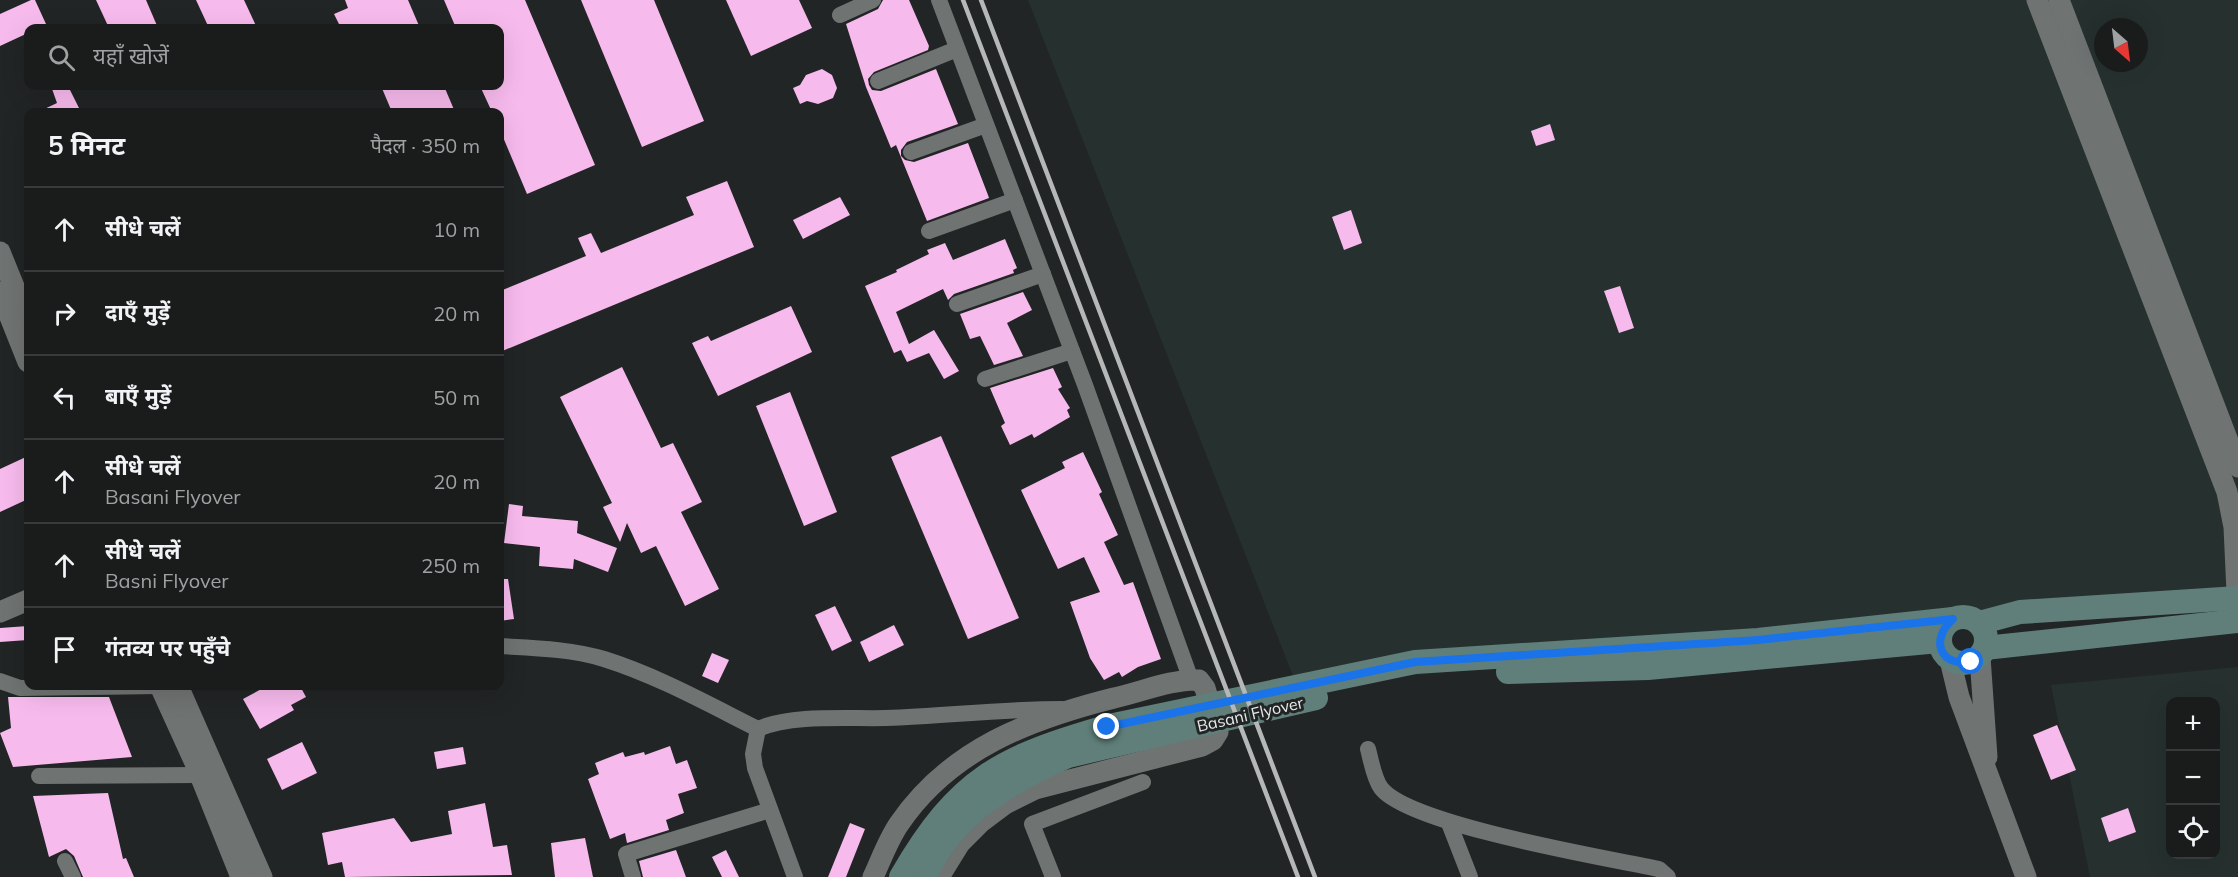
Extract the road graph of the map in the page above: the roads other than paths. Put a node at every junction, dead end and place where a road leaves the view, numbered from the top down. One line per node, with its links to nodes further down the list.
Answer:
1 (873, 0): 5 (street)
2 (939, 0): 6 (street)
3 (2037, 0): 21 (street)
4 (2059, 0): 20 (street)
5 (840, 15)
6 (957, 49): 7 (street); 8 (street)
7 (878, 81)
8 (986, 125): 9 (street); 10 (street)
9 (911, 152)
10 (1015, 200): 11 (street); 13 (street)
11 (928, 231)
12 (0, 252): 16 (street)
13 (1043, 274): 15 (street); 17 (street)
14 (2, 304): 18 (street)
15 (957, 304)
16 (24, 311)
17 (1072, 351): 19 (street); 31 (street)
18 (24, 353)
19 (985, 379)
20 (2238, 467)
21 (2238, 598): 25 (street); 26 (main road)
22 (24, 602): 23 (street)
23 (0, 612)
24 (1953, 619): 26 (main road); 28 (main road, Basani Flyover); 29 (main road)
25 (2238, 621): 30 (main road)
26 (1979, 623): 30 (main road)
27 (504, 646): 37 (street)
28 (1764, 649): 29 (main road); 52 (main road); 53 (main road, Basani Flyover)
29 (1945, 651): 30 (main road); 39 (street)
30 (1983, 652): 39 (street)
31 (1191, 680): 36 (street); 54 (street)
32 (0, 681): 33 (street)
33 (24, 688)
34 (162, 690): 40 (street)
35 (180, 690): 48 (street)
36 (1069, 709): 37 (street); 51 (street)
37 (758, 729): 43 (street)
38 (1368, 749): 44 (street)
39 (1985, 772): 58 (street)
40 (200, 775): 41 (street); 47 (street)
41 (39, 776)
42 (1143, 782): 55 (street)
43 (770, 810): 49 (street); 50 (street)
44 (1449, 823): 56 (street); 57 (street)
45 (65, 861): 46 (street)
46 (73, 877)
47 (241, 877)
48 (262, 877)
49 (633, 877)
50 (795, 877)
51 (873, 877)
52 (901, 877)
53 (925, 877)
54 (939, 877)
55 (1053, 877)
56 (1470, 877)
57 (1668, 877)
58 (2026, 877)

